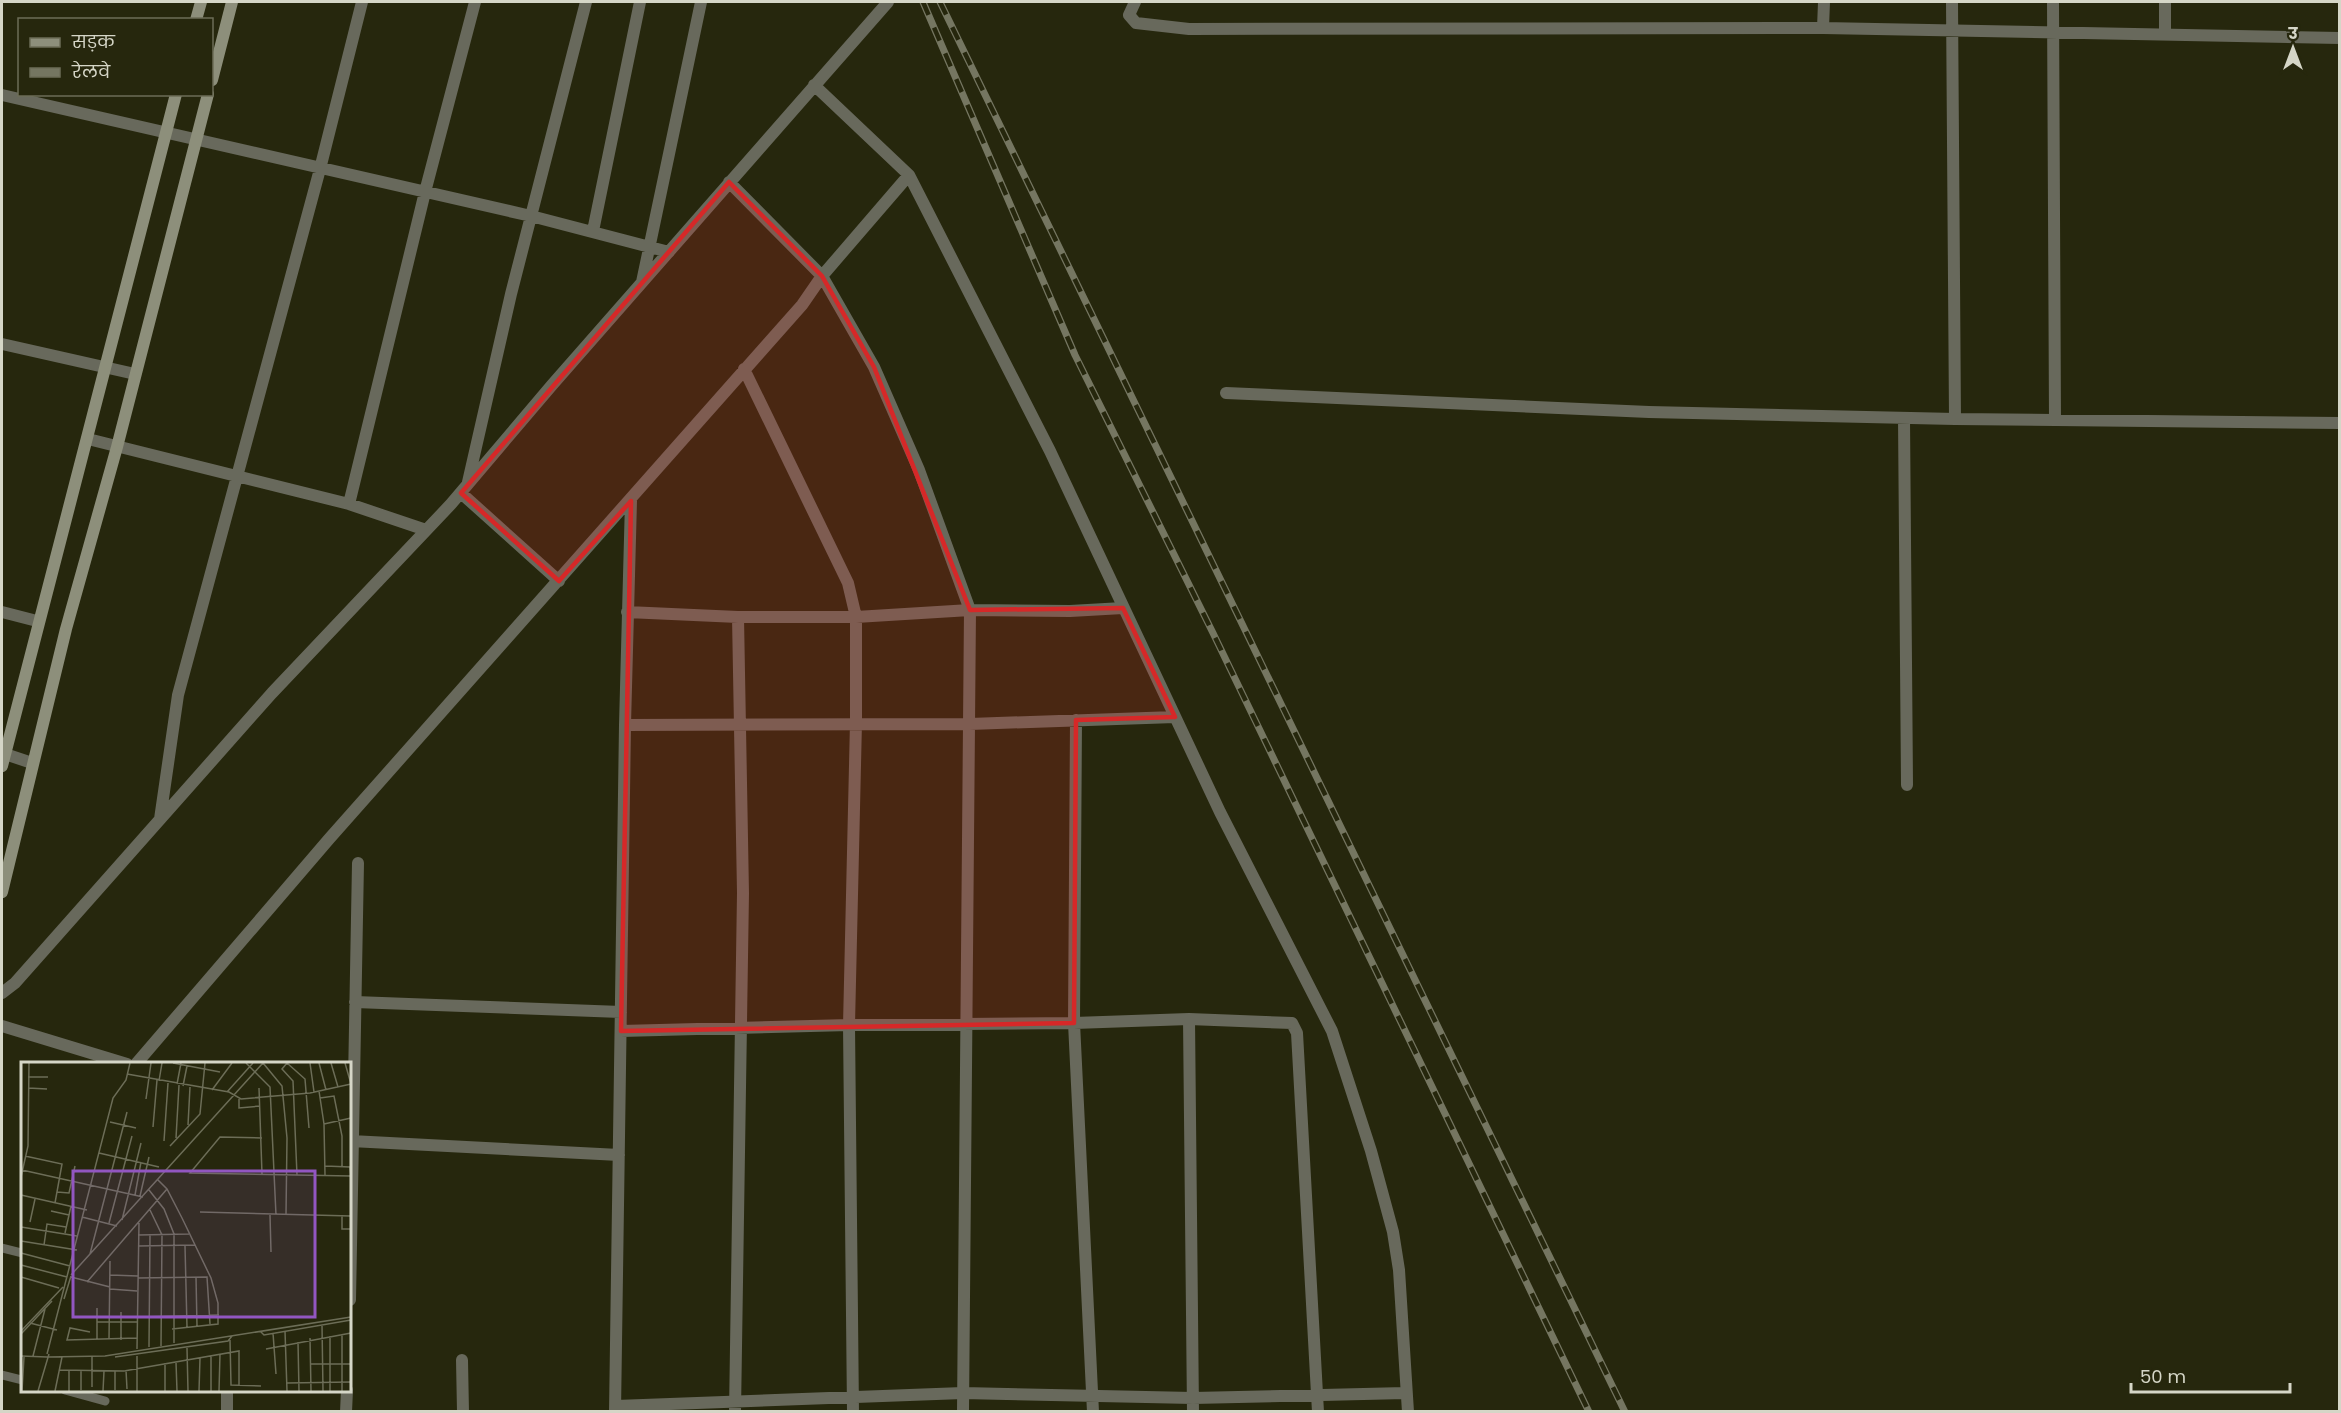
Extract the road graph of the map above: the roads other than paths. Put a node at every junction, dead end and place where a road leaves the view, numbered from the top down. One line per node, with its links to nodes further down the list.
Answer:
1 (201, 2): 14 (main road)
2 (232, 2): 20 (main road)
3 (362, 2): 27 (street)
4 (476, 2): 30 (street)
5 (586, 2): 31 (street)
6 (640, 2): 32 (street)
7 (702, 2): 33 (street)
8 (888, 2): 21 (street)
9 (1135, 2): 15 (street)
10 (1824, 2): 15 (street)
11 (1952, 2): 16 (street)
12 (2053, 2): 17 (street)
13 (2165, 2): 18 (street)
14 (197, 18)
15 (1823, 28): 16 (street)
16 (1953, 31): 17 (street); 43 (street)
17 (2051, 33): 18 (street); 44 (street)
18 (2165, 35): 19 (street)
19 (2340, 38)
20 (213, 76)
21 (814, 85): 28 (street); 29 (street)
22 (2, 95): 25 (street)
23 (175, 96): 25 (main road)
24 (207, 96): 26 (main road)
25 (166, 133): 26 (street); 38 (main road)
26 (196, 140): 27 (street); 40 (main road)
27 (320, 168): 30 (street); 48 (street)
28 (909, 175): 35 (street); 54 (street)
29 (729, 182): 34 (street); 35 (street)
30 (425, 192): 31 (street); 51 (street)
31 (531, 216): 32 (street); 49 (street)
32 (593, 231): 33 (street)
33 (648, 246): 34 (street); 36 (street)
34 (669, 252): 36 (street)
35 (822, 276): 39 (street); 55 (street)
36 (642, 282): 49 (street)
37 (2, 344): 38 (street)
38 (106, 366): 40 (street); 46 (main road)
39 (744, 369): 50 (street); 59 (street)
40 (135, 374): 47 (main road)
41 (1226, 393): 42 (street)
42 (1904, 418): 43 (street); 69 (street)
43 (1955, 419): 44 (street)
44 (2055, 419): 45 (street)
45 (2340, 423)
46 (88, 439): 47 (street); 60 (main road)
47 (117, 447): 48 (street); 68 (main road)
48 (235, 475): 51 (street); 70 (street)
49 (464, 489): 52 (street); 53 (street)
50 (631, 501): 53 (street); 57 (street)
51 (349, 504): 52 (street)
52 (426, 530): 70 (street)
53 (560, 581): 84 (street)
54 (1122, 608): 55 (street); 61 (street)
55 (970, 610): 59 (street); 64 (street)
56 (2, 612): 60 (street)
57 (627, 612): 58 (street); 65 (street)
58 (738, 617): 59 (street); 66 (street)
59 (856, 617): 63 (street)
60 (37, 621): 67 (main road)
61 (1175, 717): 62 (street); 97 (street)
62 (1076, 720): 64 (street); 77 (street)
63 (856, 722): 64 (street); 66 (street); 78 (street)
64 (970, 724): 79 (street)
65 (625, 725): 66 (street); 75 (street)
66 (742, 726): 81 (street)
67 (2, 758): 68 (street)
68 (32, 763): 72 (main road)
69 (1907, 785)
70 (159, 820): 73 (street)
71 (358, 863): 74 (street)
72 (2, 892)
73 (2, 993)
74 (355, 1002): 75 (street); 85 (street)
75 (621, 1012): 82 (street)
76 (1189, 1019): 77 (street); 99 (street); 101 (street)
77 (1074, 1023): 79 (street); 98 (street)
78 (849, 1025): 79 (street); 81 (street); 100 (street)
79 (965, 1025): 96 (street)
80 (2, 1026): 83 (street)
81 (742, 1027): 82 (street); 103 (street)
82 (621, 1030): 87 (street)
83 (120, 1062)
84 (138, 1062)
85 (351, 1096)
86 (351, 1141): 87 (street)
87 (619, 1155): 104 (street)
88 (2, 1248): 89 (lane)
89 (21, 1253)
90 (462, 1360): 107 (street)
91 (2, 1375): 92 (lane)
92 (21, 1380)
93 (72, 1392): 102 (lane)
94 (227, 1392): 105 (street)
95 (347, 1392): 106 (street)
96 (963, 1393): 98 (street); 100 (street); 109 (street)
97 (1405, 1393): 99 (street); 113 (street)
98 (1092, 1396): 101 (street); 110 (street)
99 (1318, 1396): 101 (street); 112 (street)
100 (853, 1397): 103 (street); 108 (street)
101 (1193, 1398): 111 (street)
102 (105, 1401)
103 (735, 1407): 104 (street)
104 (616, 1409)
105 (227, 1412)
106 (346, 1412)
107 (463, 1412)
108 (853, 1412)
109 (963, 1412)
110 (1092, 1412)
111 (1193, 1412)
112 (1318, 1412)
113 (1408, 1412)

